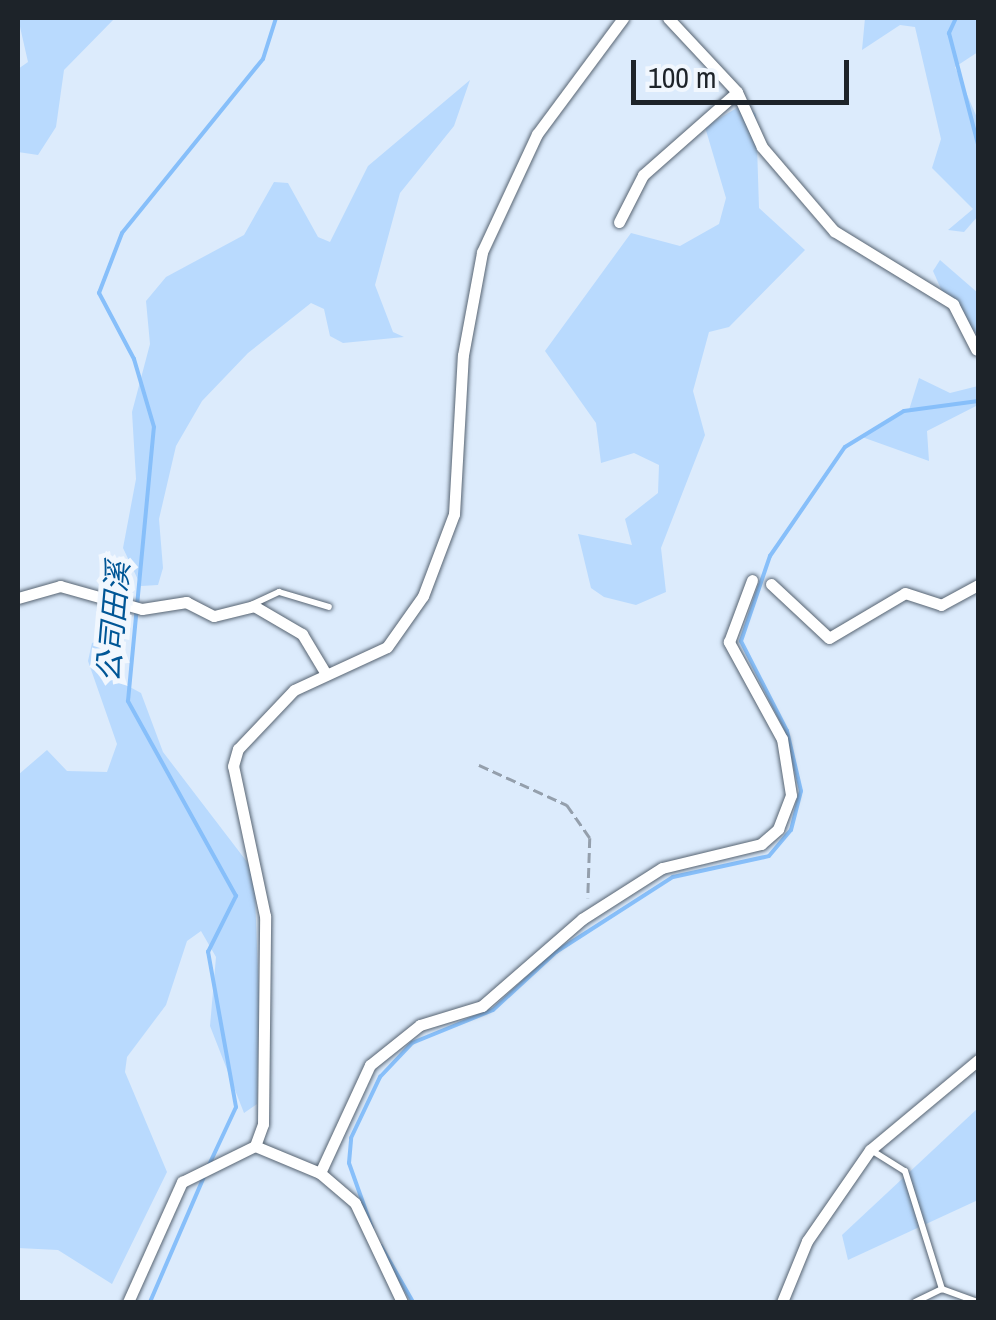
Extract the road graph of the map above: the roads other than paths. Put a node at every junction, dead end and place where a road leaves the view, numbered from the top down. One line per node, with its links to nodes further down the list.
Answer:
1 (623, 18): 12 (street)
2 (668, 18): 3 (street)
3 (738, 92): 4 (street); 5 (street)
4 (618, 222)
5 (976, 349)
6 (752, 580): 7 (lane); 16 (street)
7 (771, 584): 8 (street)
8 (978, 585)
9 (18, 598): 11 (street)
10 (329, 607): 11 (lane)
11 (244, 609): 12 (street)
12 (326, 674): 14 (street)
13 (978, 1060): 15 (street)
14 (251, 1148): 16 (street); 18 (street)
15 (870, 1150): 17 (lane); 20 (street)
16 (320, 1172): 19 (street)
17 (942, 1289): 21 (lane); 22 (lane)
18 (128, 1302)
19 (402, 1302)
20 (782, 1302)
21 (915, 1302)
22 (978, 1302)

